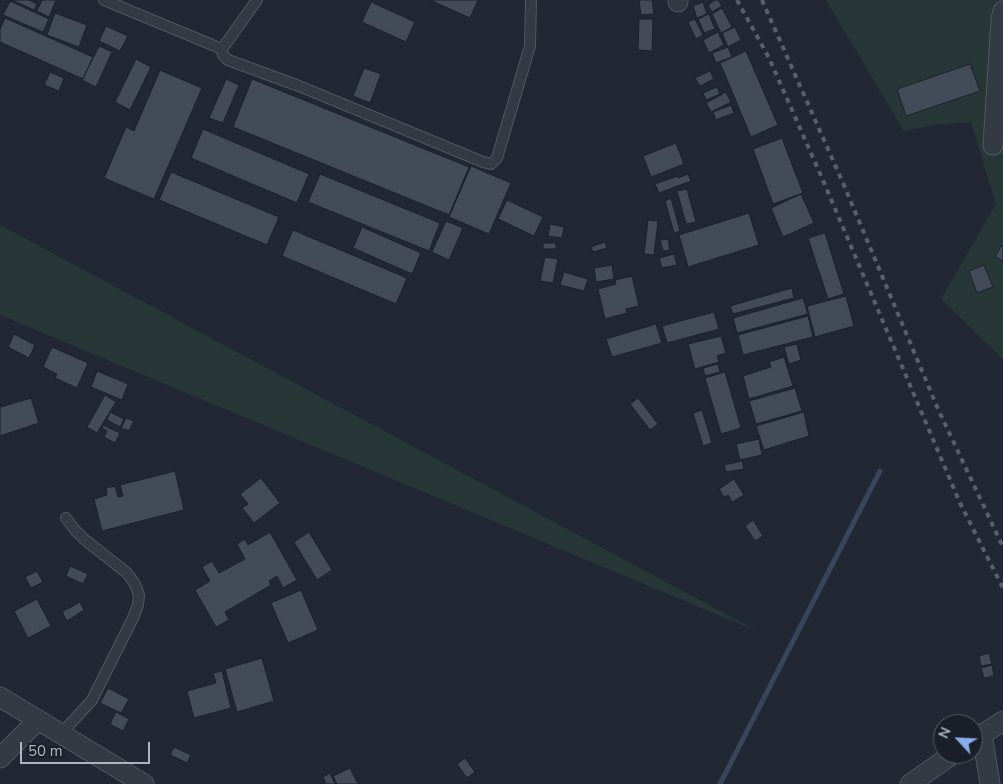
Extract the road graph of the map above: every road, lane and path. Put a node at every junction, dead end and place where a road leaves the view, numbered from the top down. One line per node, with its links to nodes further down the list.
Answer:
1 (104, 0): 5 (lane)
2 (257, 0): 5 (lane)
3 (531, 0): 5 (lane)
4 (1003, 11): 6 (street)
5 (222, 49)
6 (993, 145)
7 (66, 518): 12 (lane)
8 (0, 697): 9 (street)
9 (38, 720): 12 (street); 13 (street)
10 (1003, 721): 11 (street)
11 (983, 733)
12 (61, 734): 16 (street)
13 (0, 758)
14 (983, 759): 18 (street)
15 (939, 764): 17 (street)
16 (144, 784)
17 (910, 784)
18 (990, 784)

